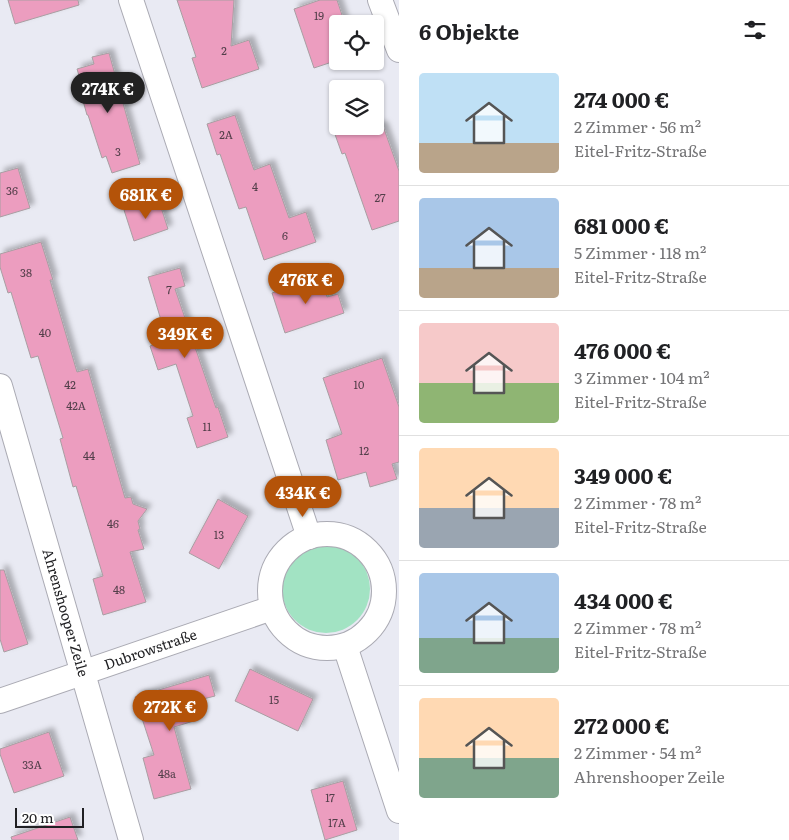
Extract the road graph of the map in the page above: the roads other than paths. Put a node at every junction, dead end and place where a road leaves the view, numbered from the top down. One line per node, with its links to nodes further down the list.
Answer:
1 (131, 0): 5 (street)
2 (380, 0): 3 (street)
3 (399, 50)
4 (0, 386): 9 (street, Ahrenshooper Zeile)
5 (309, 537): 6 (street); 7 (street)
6 (390, 569): 8 (street)
7 (272, 608): 8 (street); 9 (street, Dubrowstraße)
8 (344, 646): 11 (street)
9 (82, 673): 10 (street, Dubrowstraße); 12 (street, Ahrenshooper Zeile)
10 (0, 701)
11 (399, 811)
12 (132, 840)

